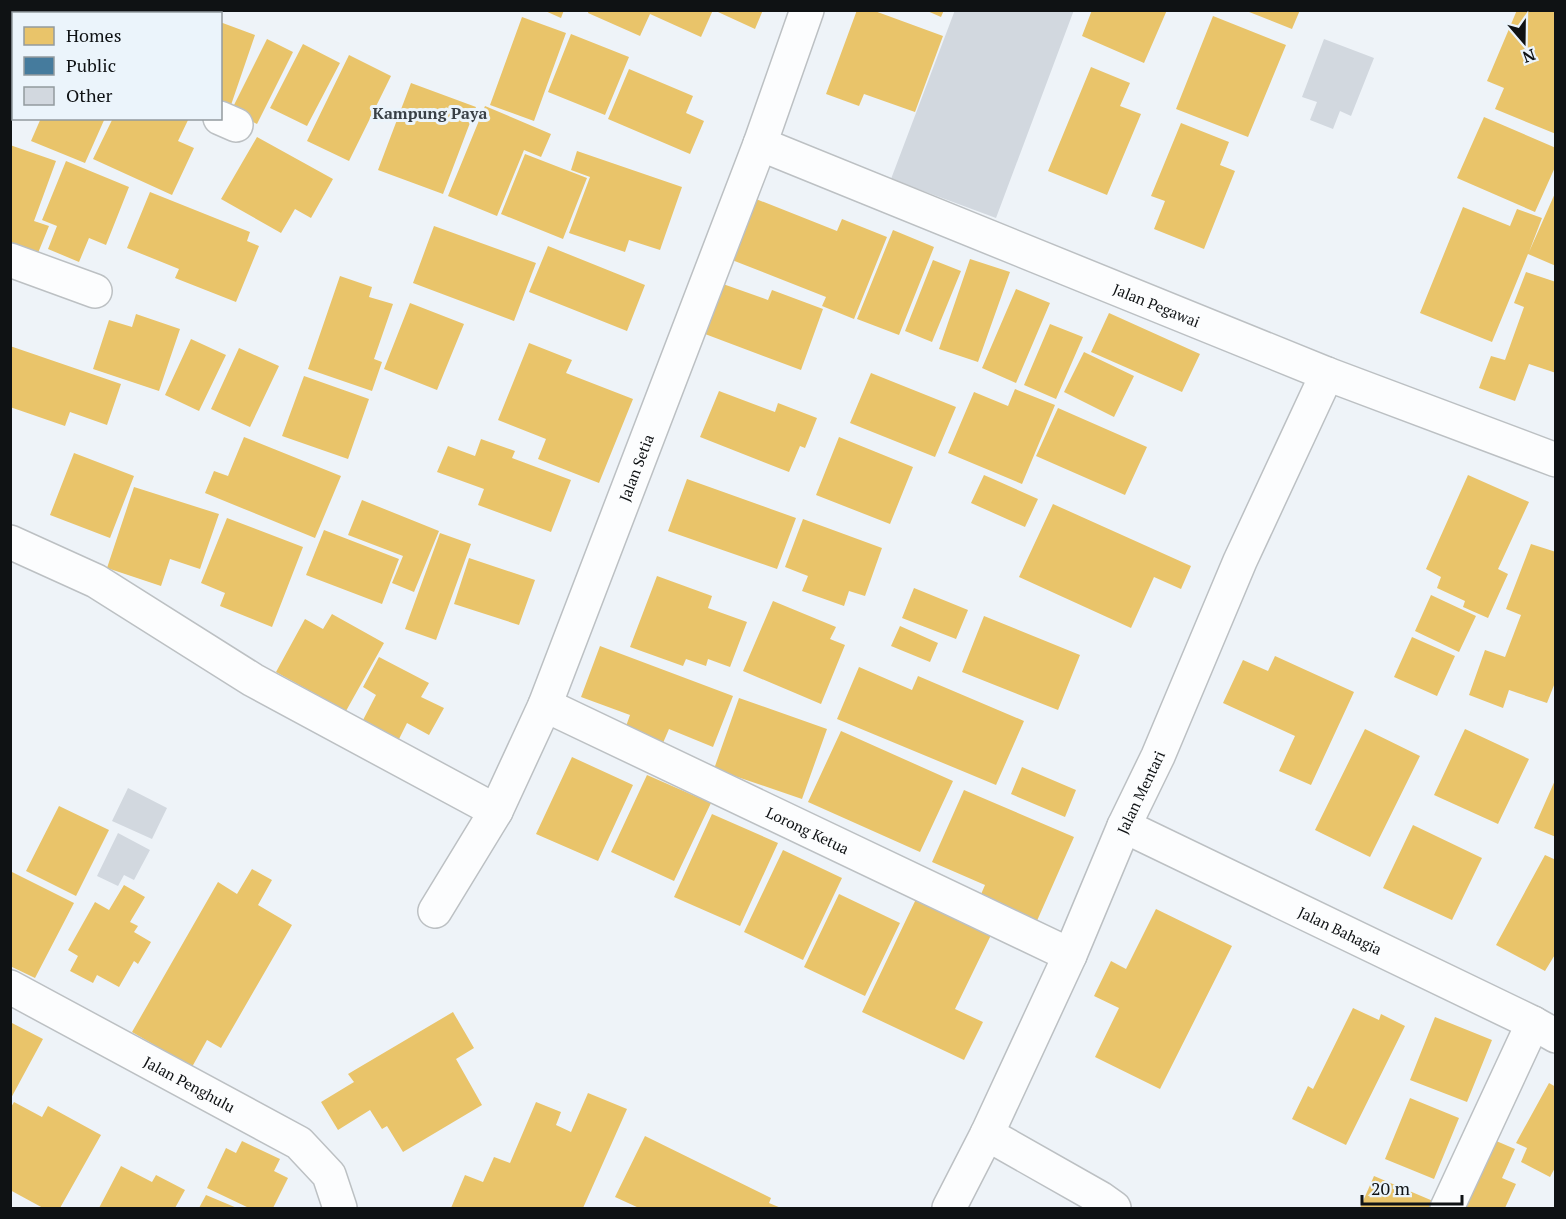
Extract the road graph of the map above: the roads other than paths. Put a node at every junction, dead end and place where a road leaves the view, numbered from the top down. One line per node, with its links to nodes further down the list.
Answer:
1 (807, 10): 2 (street, Jalan Setia)
2 (760, 144): 5 (street, Jalan Pegawai); 8 (street, Jalan Setia)
3 (10, 260): 4 (street)
4 (95, 291)
5 (1327, 374): 6 (street, Jalan Pegawai); 10 (street, Jalan Mentari)
6 (1556, 460)
7 (10, 542): 9 (street)
8 (545, 705): 9 (street, Jalan Setia); 12 (street, Lorong Ketua)
9 (496, 811): 11 (street, Jalan Setia)
10 (1124, 826): 12 (street, Jalan Mentari); 14 (street, Jalan Bahagia)
11 (435, 911)
12 (1070, 954): 15 (street, Jalan Mentari)
13 (10, 987): 16 (street, Jalan Penghulu)
14 (1550, 1033): 19 (street)
15 (987, 1134): 17 (street, Jalan Mentari); 18 (street)
16 (340, 1209)
17 (949, 1209)
18 (1114, 1209)
19 (1447, 1209)

